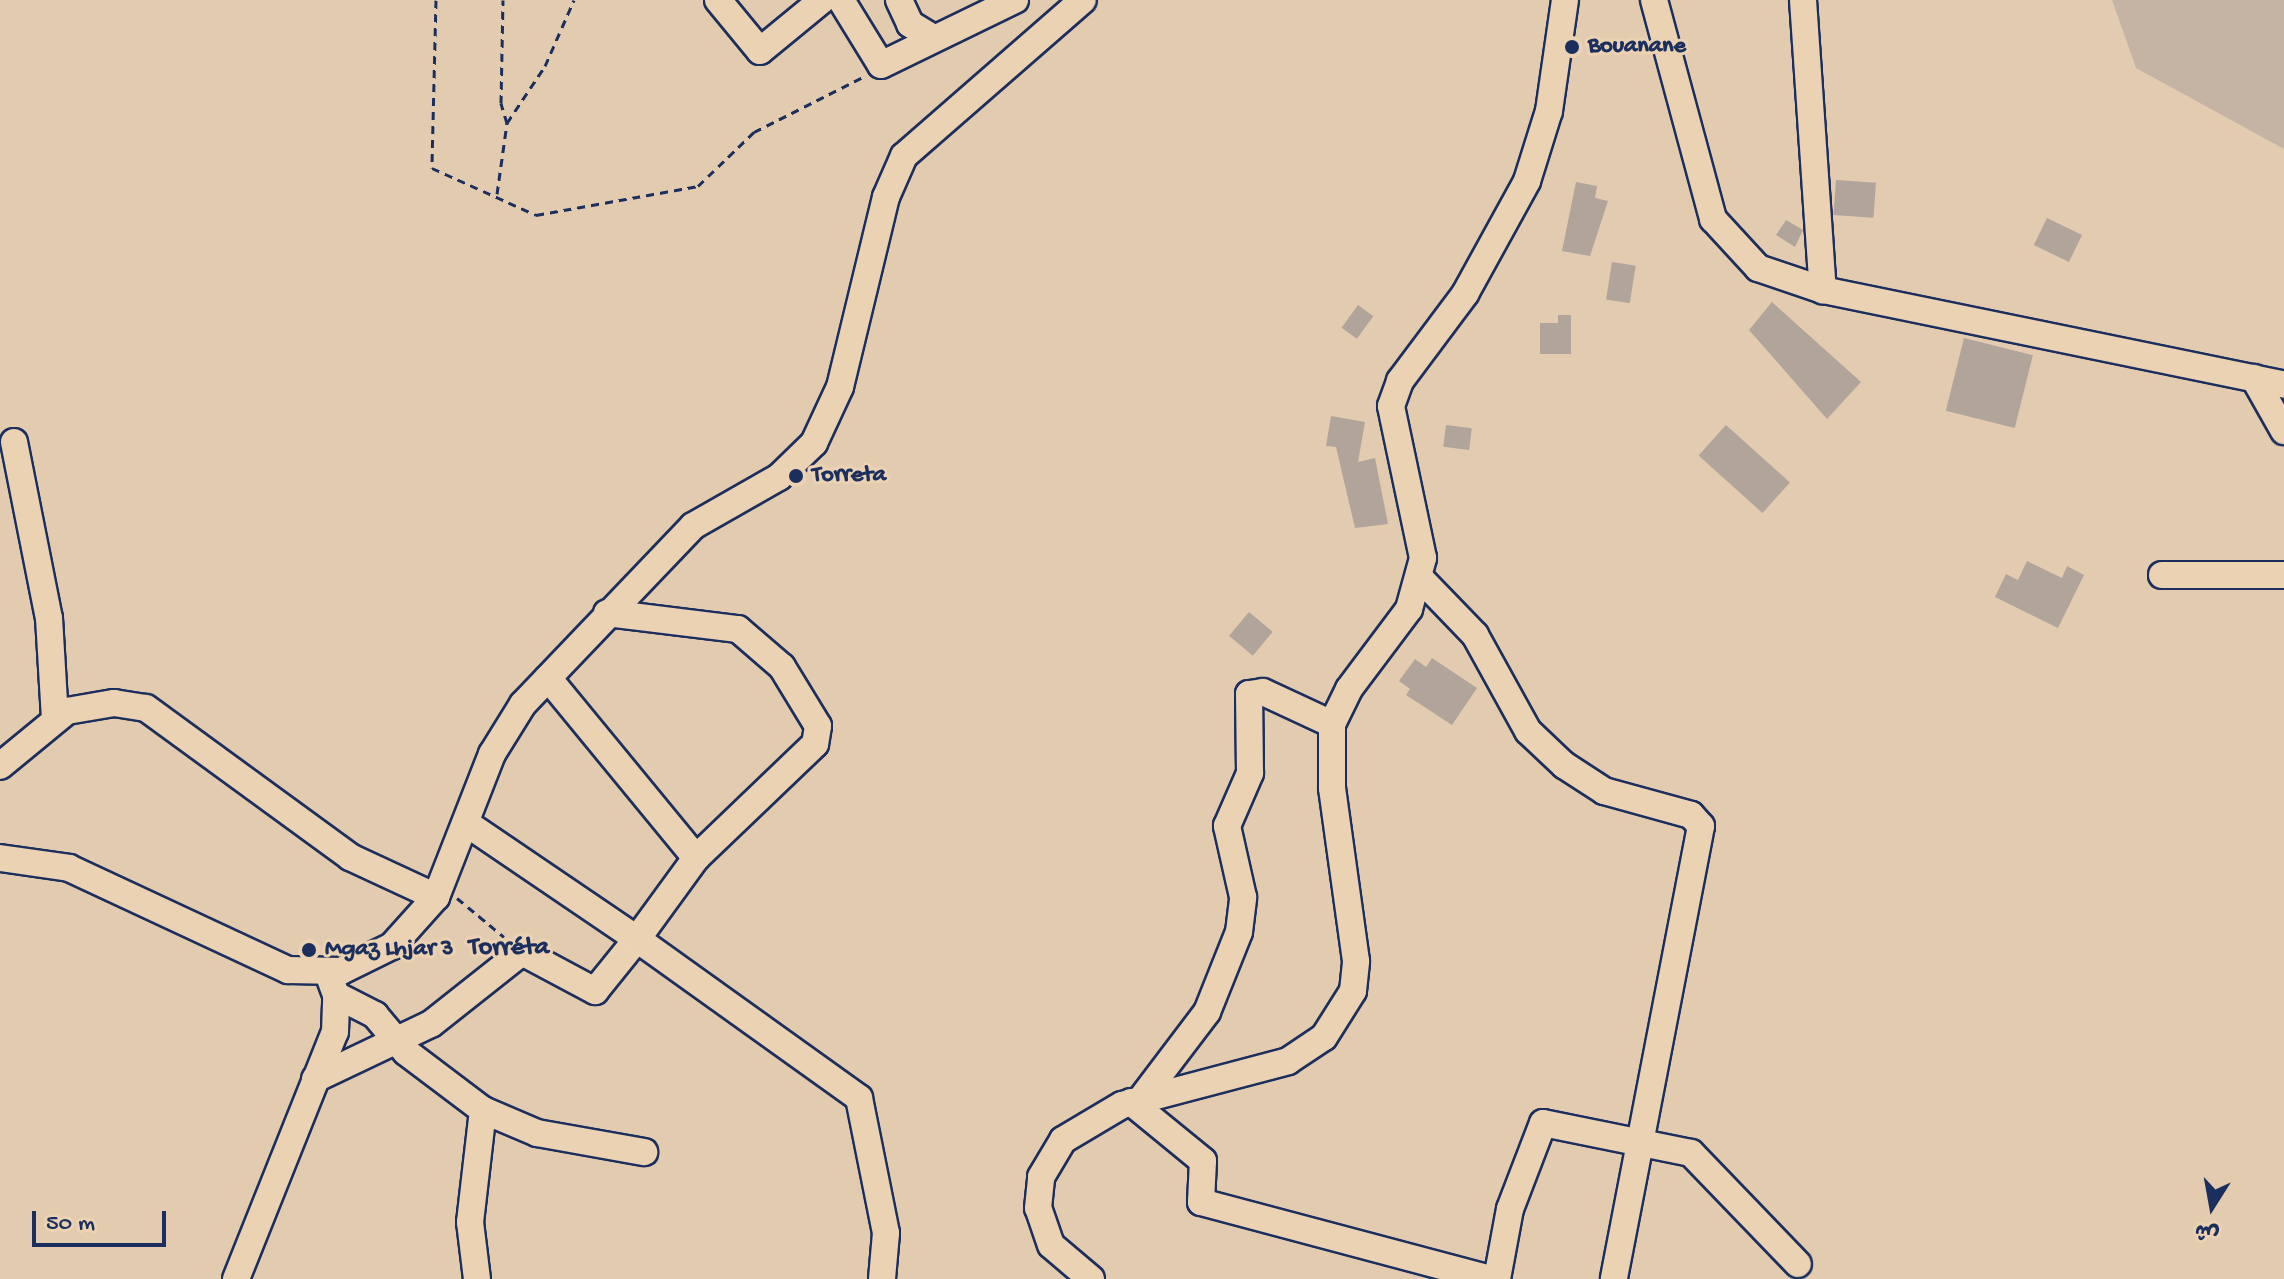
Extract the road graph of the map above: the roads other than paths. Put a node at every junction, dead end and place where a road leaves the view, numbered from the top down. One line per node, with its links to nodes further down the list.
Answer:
1 (718, 0): 2 (street)
2 (822, 0)
3 (841, 0): 11 (street)
4 (899, 0): 11 (street)
5 (1015, 0): 11 (street)
6 (1083, 0): 21 (street)
7 (1565, 0): 20 (street)
8 (1636, 0): 12 (street)
9 (1654, 0): 12 (street)
10 (1803, 0): 13 (street)
11 (933, 38)
12 (1665, 40): 13 (street)
13 (1823, 290): 14 (street)
14 (2254, 378): 15 (street); 16 (street)
15 (2284, 385)
16 (2284, 431)
17 (14, 442): 23 (street)
18 (2162, 575): 19 (street)
19 (2284, 575)
20 (1421, 579): 24 (street); 36 (street)
21 (607, 613): 22 (street); 28 (street)
22 (548, 678): 26 (street); 28 (street)
23 (55, 718): 25 (street); 29 (street)
24 (1332, 724): 34 (street); 34 (street)
25 (0, 766)
26 (466, 823): 29 (street); 30 (street)
27 (0, 858): 31 (street)
28 (696, 858): 30 (street)
29 (439, 891): 31 (street)
30 (637, 939): 32 (street); 41 (street)
31 (332, 984): 32 (street); 33 (street)
32 (398, 1043): 33 (street); 35 (street)
33 (315, 1079): 39 (street)
34 (1136, 1101): 42 (street); 43 (street)
35 (483, 1110): 37 (street); 40 (street)
36 (1642, 1143): 38 (street); 44 (street); 45 (street)
37 (644, 1152)
38 (1798, 1264)
39 (236, 1279)
40 (477, 1279)
41 (882, 1279)
42 (1091, 1279)
43 (1491, 1279)
44 (1497, 1279)
45 (1614, 1279)

